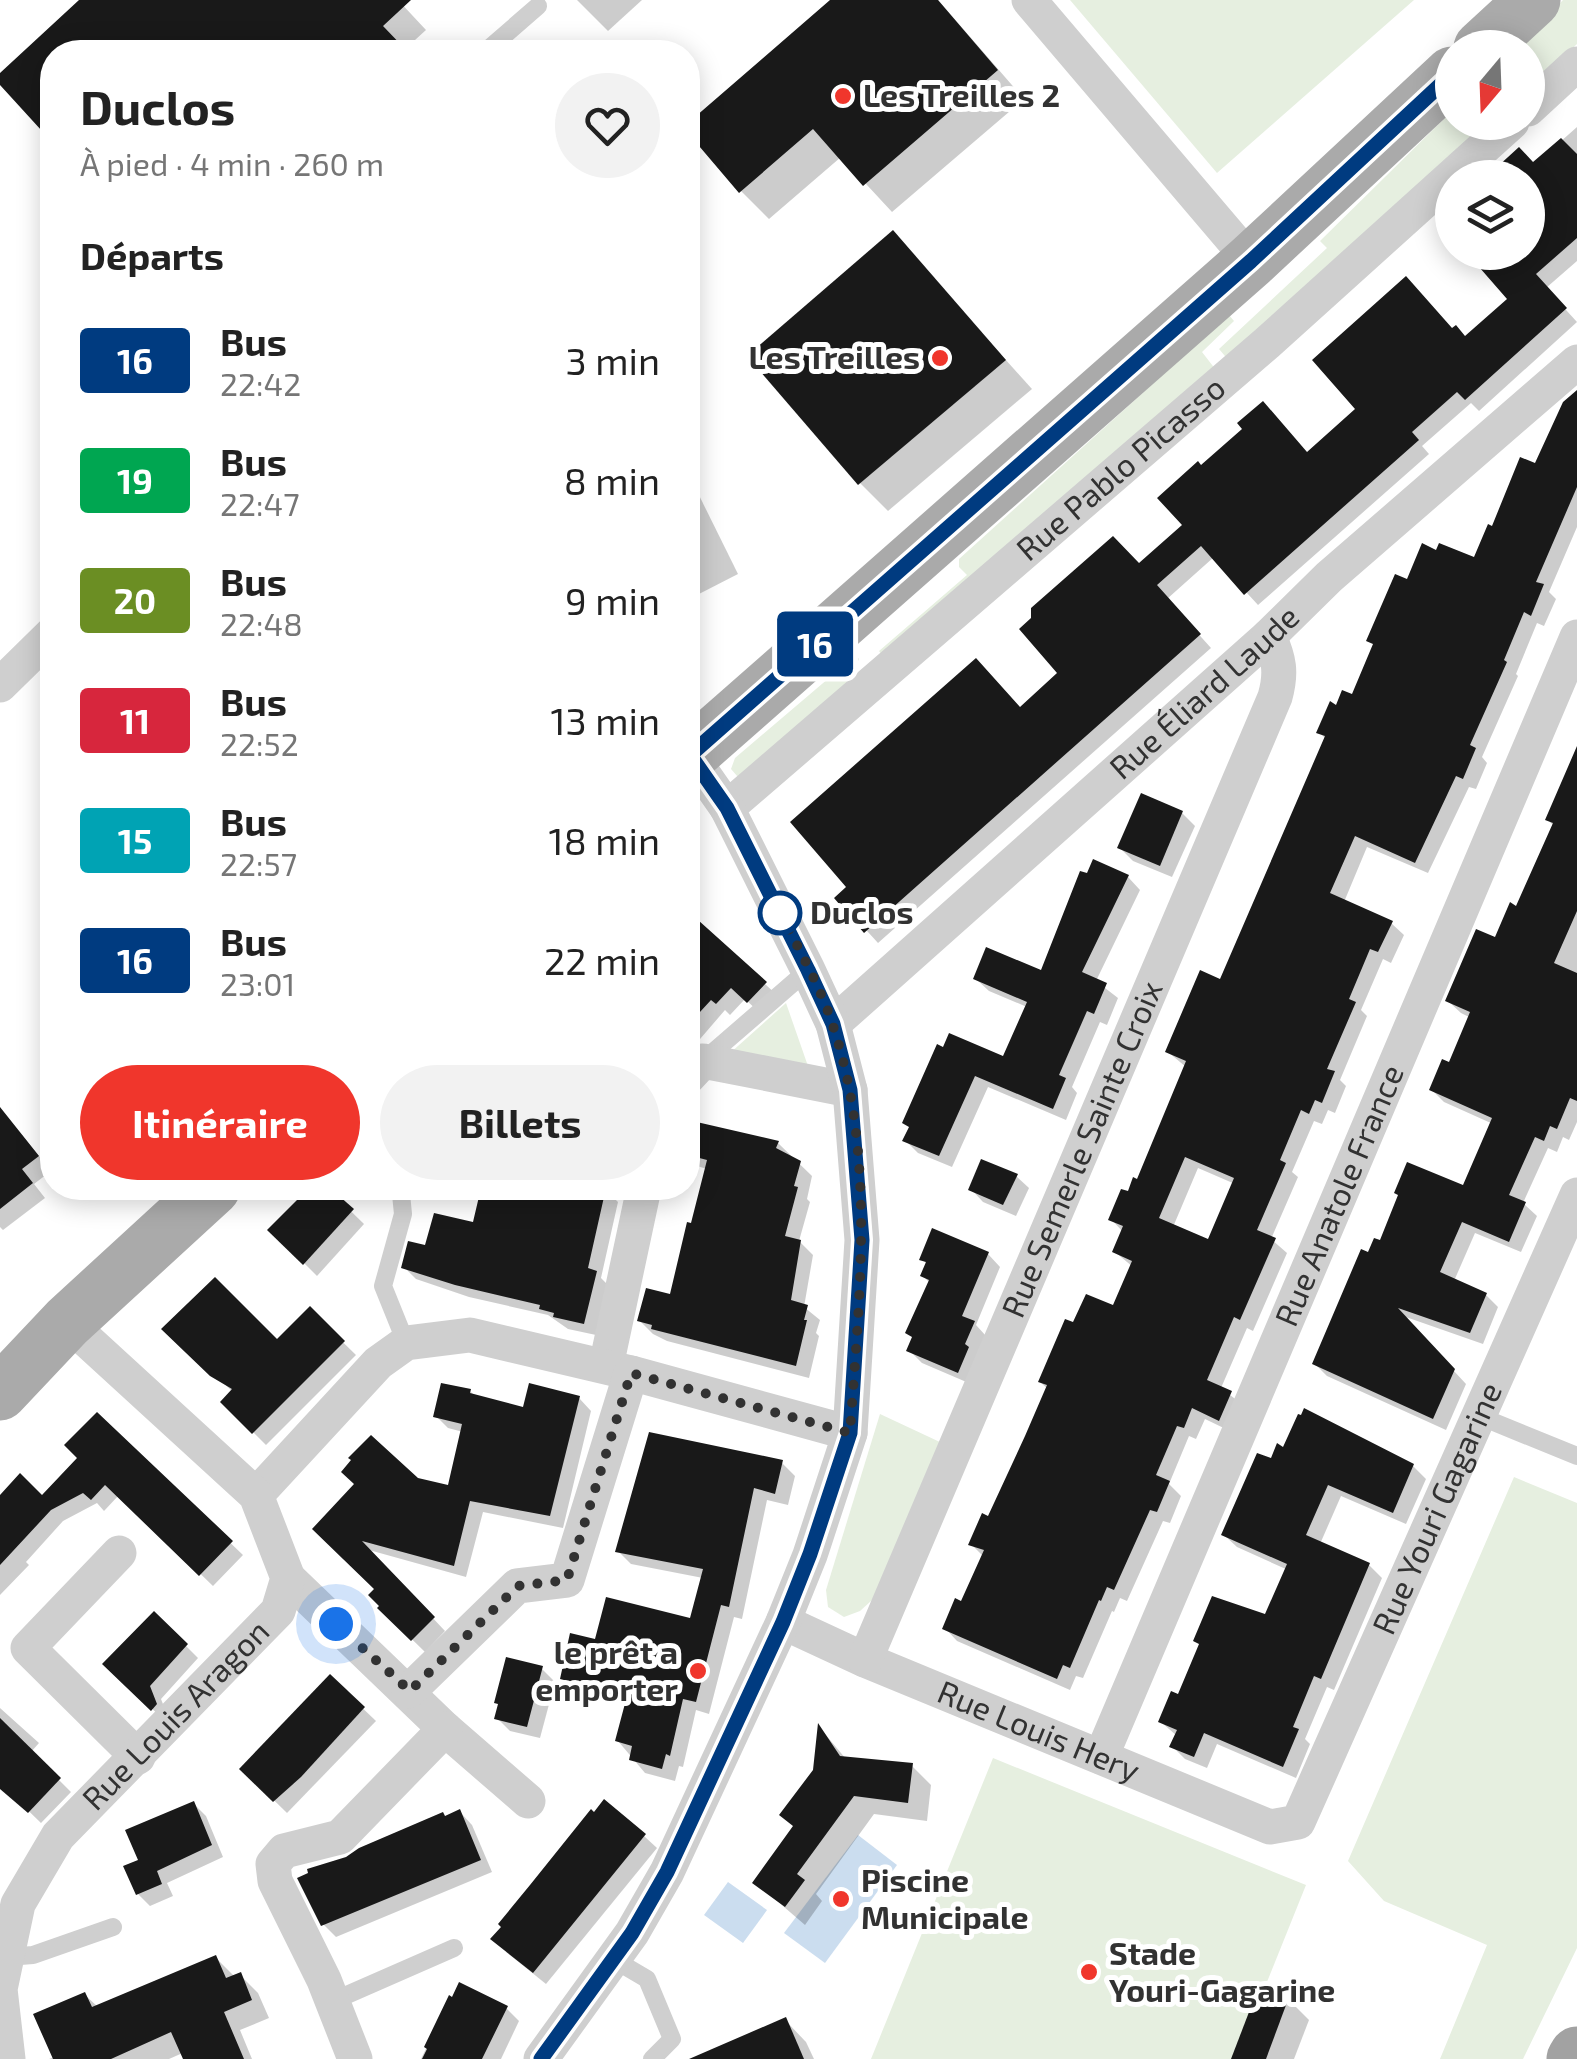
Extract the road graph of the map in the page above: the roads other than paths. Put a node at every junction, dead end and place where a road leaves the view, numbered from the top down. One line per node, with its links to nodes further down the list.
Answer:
1 (1029, 0): 10 (street)
2 (1533, 0): 4 (main road)
3 (538, 6): 5 (lane)
4 (1501, 30)
5 (499, 40)
6 (1577, 64): 8 (street)
7 (1435, 90): 10 (main road)
8 (1545, 93)
9 (1492, 140): 18 (street, Rue Pablo Picasso)
10 (1251, 261): 16 (main road)
11 (1577, 362): 12 (street, Rue Éliard Laude)
12 (1269, 636): 20 (street, Rue Éliard Laude); 39 (street, Rue Semerle Sainte Croix)
13 (1577, 637): 43 (street, Rue Anatole France)
14 (40, 646): 15 (street)
15 (0, 685)
16 (700, 746)
17 (700, 771): 18 (street)
18 (727, 808): 19 (street)
19 (808, 970): 20 (street); 21 (lane)
20 (833, 1024): 23 (street)
21 (700, 1065)
22 (700, 1070): 23 (street)
23 (850, 1090): 33 (street)
24 (1577, 1195): 32 (street, Rue Youri Gagarine)
25 (200, 1200): 28 (main road)
26 (401, 1200): 29 (lane)
27 (642, 1200): 30 (street)
28 (68, 1322): 31 (main road); 35 (street)
29 (406, 1343): 30 (street); 35 (street)
30 (618, 1370): 33 (street); 40 (street)
31 (0, 1393)
32 (1480, 1416): 34 (lane); 45 (street, Rue Youri Gagarine)
33 (850, 1433): 38 (street)
34 (1577, 1456)
35 (256, 1496): 37 (street)
36 (119, 1553): 42 (street)
37 (288, 1578): 40 (street); 42 (street, Rue Louis Aragon)
38 (783, 1622): 39 (street, Rue Louis Hery); 49 (street)
39 (865, 1660): 43 (street, Rue Louis Hery)
40 (410, 1691): 41 (street)
41 (445, 1729): 44 (street); 50 (street)
42 (138, 1756): 48 (street, Rue Louis Aragon)
43 (1102, 1756): 45 (street, Rue Louis Hery)
44 (528, 1801)
45 (1298, 1822)
46 (114, 1927): 48 (lane)
47 (454, 1948): 50 (lane)
48 (7, 1957): 51 (street, Rue Louis Aragon)
49 (613, 1959): 53 (street); 54 (lane)
50 (333, 2000): 52 (street)
51 (8, 2059)
52 (355, 2059)
53 (541, 2059)
54 (652, 2059)

